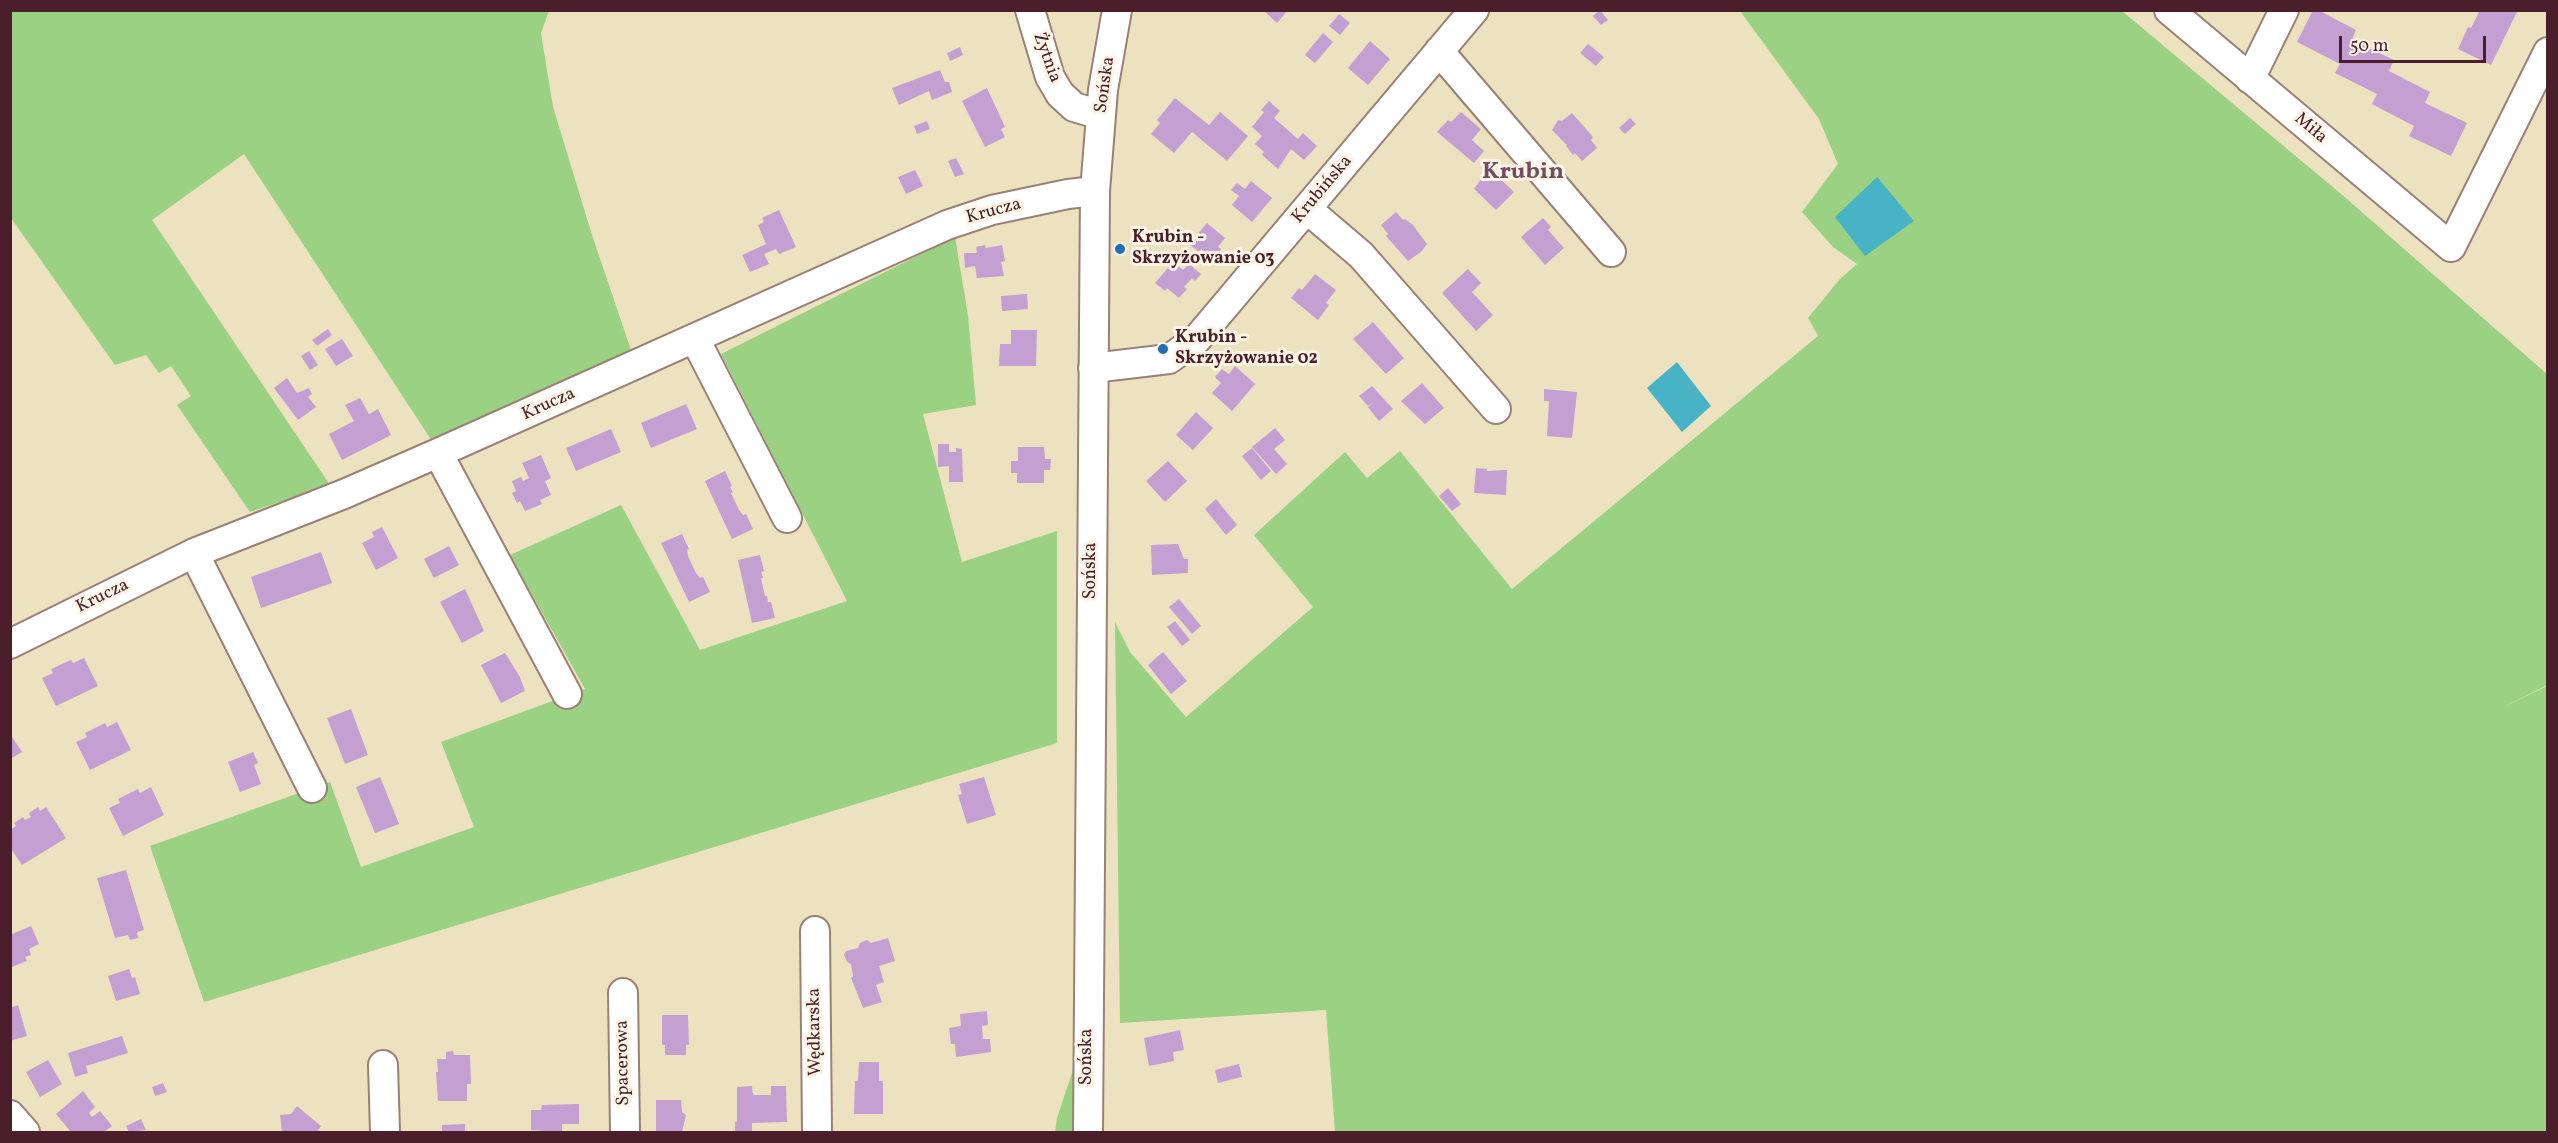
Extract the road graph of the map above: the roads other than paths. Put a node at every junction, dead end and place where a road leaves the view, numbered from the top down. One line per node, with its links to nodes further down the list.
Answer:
1 (1030, 10): 9 (street, Żytnia)
2 (1117, 10): 9 (street, Sońska)
3 (1474, 10): 6 (street, Krubińska)
4 (2169, 10): 8 (street, Miła)
5 (2284, 10): 8 (street)
6 (1439, 51): 11 (street, Krubińska); 12 (street)
7 (2547, 52): 8 (street, Miła)
8 (2250, 79)
9 (1101, 115): 10 (street, Sońska)
10 (1095, 191): 13 (street, Krucza); 14 (street, Sońska)
11 (1307, 209): 14 (street, Krubińska); 15 (street)
12 (1611, 252)
13 (695, 339): 16 (street, Krucza); 17 (street)
14 (1094, 368): 30 (street, Sońska)
15 (1496, 409)
16 (438, 453): 18 (street, Krucza); 20 (street)
17 (787, 518)
18 (194, 553): 19 (street, Krucza); 21 (street)
19 (10, 644)
20 (567, 694)
21 (312, 788)
22 (815, 931): 29 (street, Wędkarska)
23 (623, 993): 28 (street, Spacerowa)
24 (383, 1065): 27 (street)
25 (10, 1115): 26 (street)
26 (25, 1132)
27 (385, 1132)
28 (625, 1132)
29 (817, 1132)
30 (1088, 1132)

